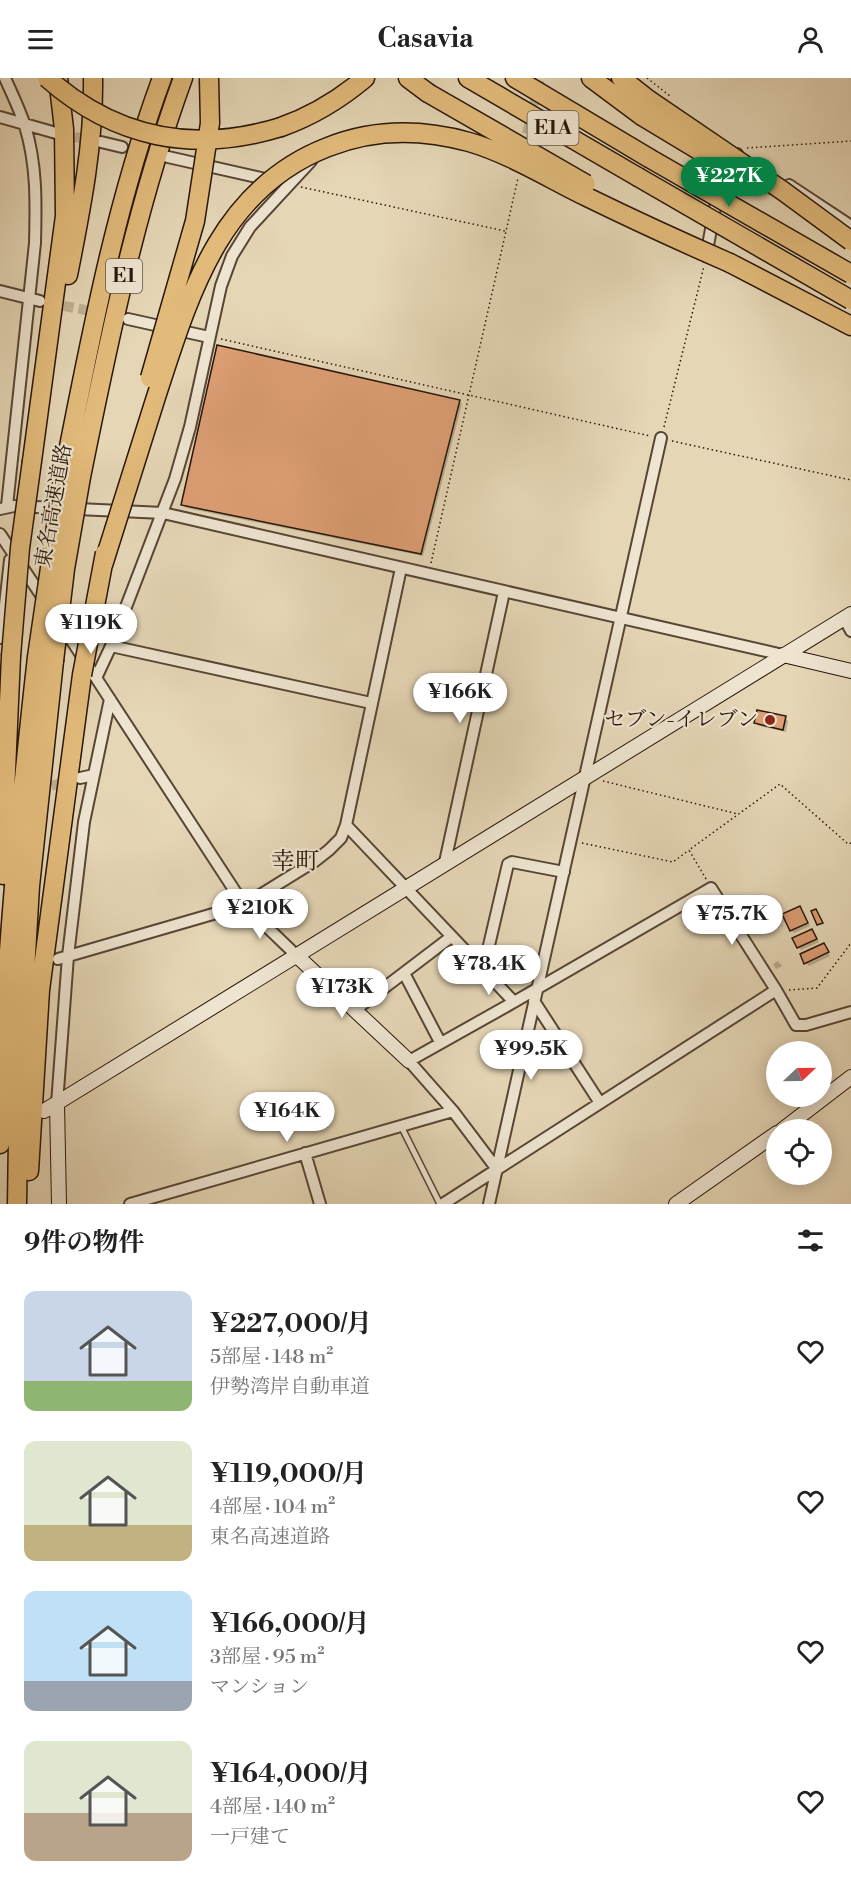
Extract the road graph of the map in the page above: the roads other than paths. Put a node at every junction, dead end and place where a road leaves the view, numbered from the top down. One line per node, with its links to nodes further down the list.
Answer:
1 (5, 78): 15 (street)
2 (47, 78): 8 (highway, bridge)
3 (58, 78): 36 (highway)
4 (93, 78): 36 (highway)
5 (162, 78): 38 (highway, 東名高速道路 / E1)
6 (183, 78): 38 (highway, 東名高速道路 / E1)
7 (209, 78): 43 (highway, bridge)
8 (365, 78)
9 (408, 78): 26 (highway, bridge)
10 (468, 78): 30 (highway, E1A, bridge)
11 (515, 78): 27 (highway, E1A, bridge)
12 (591, 78): 24 (highway, bridge)
13 (621, 78): 24 (highway, bridge)
14 (0, 117): 15 (street)
15 (25, 125): 16 (street); 29 (street)
16 (56, 133)
17 (527, 134): 21 (street)
18 (101, 142): 19 (street)
19 (122, 147)
20 (168, 157): 22 (street)
21 (522, 160): 22 (street); 25 (street)
22 (289, 184): 35 (street)
23 (851, 226): 25 (street)
24 (851, 242)
25 (706, 259): 34 (street)
26 (730, 263): 33 (highway); 43 (highway, bridge)
27 (851, 274)
28 (0, 291): 29 (street)
29 (28, 298): 31 (street); 39 (street)
30 (851, 300)
31 (40, 301)
32 (128, 319): 35 (street)
33 (851, 326)
34 (851, 334)
35 (209, 337): 40 (street)
36 (36, 435): 78 (highway, bridge)
37 (662, 438): 47 (street)
38 (72, 475): 52 (highway, 東名高速道路 / E1, bridge)
39 (3, 508): 40 (street)
40 (163, 513): 44 (street); 50 (street)
41 (0, 534): 42 (street)
42 (11, 551): 49 (street); 54 (street)
43 (103, 565): 54 (highway, bridge)
44 (400, 568): 45 (street); 56 (street)
45 (504, 592): 47 (street); 61 (street)
46 (847, 616): 48 (street); 51 (street)
47 (622, 617): 51 (street); 58 (street)
48 (851, 631)
49 (0, 638)
50 (111, 646): 54 (street); 56 (street)
51 (783, 656): 53 (street); 58 (street)
52 (45, 659): 78 (highway, 東名高速道路 / E1); 90 (highway, 東名高速道路 / E1)
53 (851, 671)
54 (89, 676): 55 (street); 91 (highway)
55 (110, 699): 57 (street); 64 (street)
56 (371, 703): 60 (street)
57 (94, 775): 59 (street); 67 (street)
58 (585, 776): 61 (street); 62 (street)
59 (80, 778)
60 (346, 825): 63 (street); 64 (street)
61 (445, 862): 63 (street)
62 (564, 872): 68 (street); 70 (street)
63 (405, 888): 65 (street); 66 (street)
64 (244, 905): 66 (street); 67 (street)
65 (451, 937): 68 (street); 69 (street)
66 (296, 955): 74 (street); 81 (street)
67 (63, 958): 81 (street)
68 (483, 971): 73 (street)
69 (404, 973): 74 (street); 76 (street)
70 (538, 988): 71 (street); 72 (street); 73 (street)
71 (776, 990): 75 (street); 80 (street)
72 (534, 1001): 80 (street); 89 (street)
73 (514, 1002): 76 (street)
74 (355, 1010): 77 (street)
75 (851, 1012)
76 (440, 1042): 77 (street)
77 (409, 1060): 83 (street)
78 (1, 1075): 87 (highway, 東名高速道路 / E1)
79 (851, 1077): 84 (street)
80 (600, 1103): 89 (street)
81 (57, 1104): 82 (street); 92 (street)
82 (44, 1111)
83 (453, 1111): 85 (street); 89 (street)
84 (796, 1119)
85 (401, 1126): 88 (street); 95 (lane)
86 (766, 1141): 97 (street)
87 (0, 1144)
88 (305, 1153): 93 (street); 94 (street)
89 (496, 1168): 95 (street); 96 (street)
90 (17, 1204)
91 (27, 1204)
92 (58, 1204)
93 (130, 1204)
94 (320, 1204)
95 (441, 1204)
96 (489, 1204)
97 (676, 1204)

